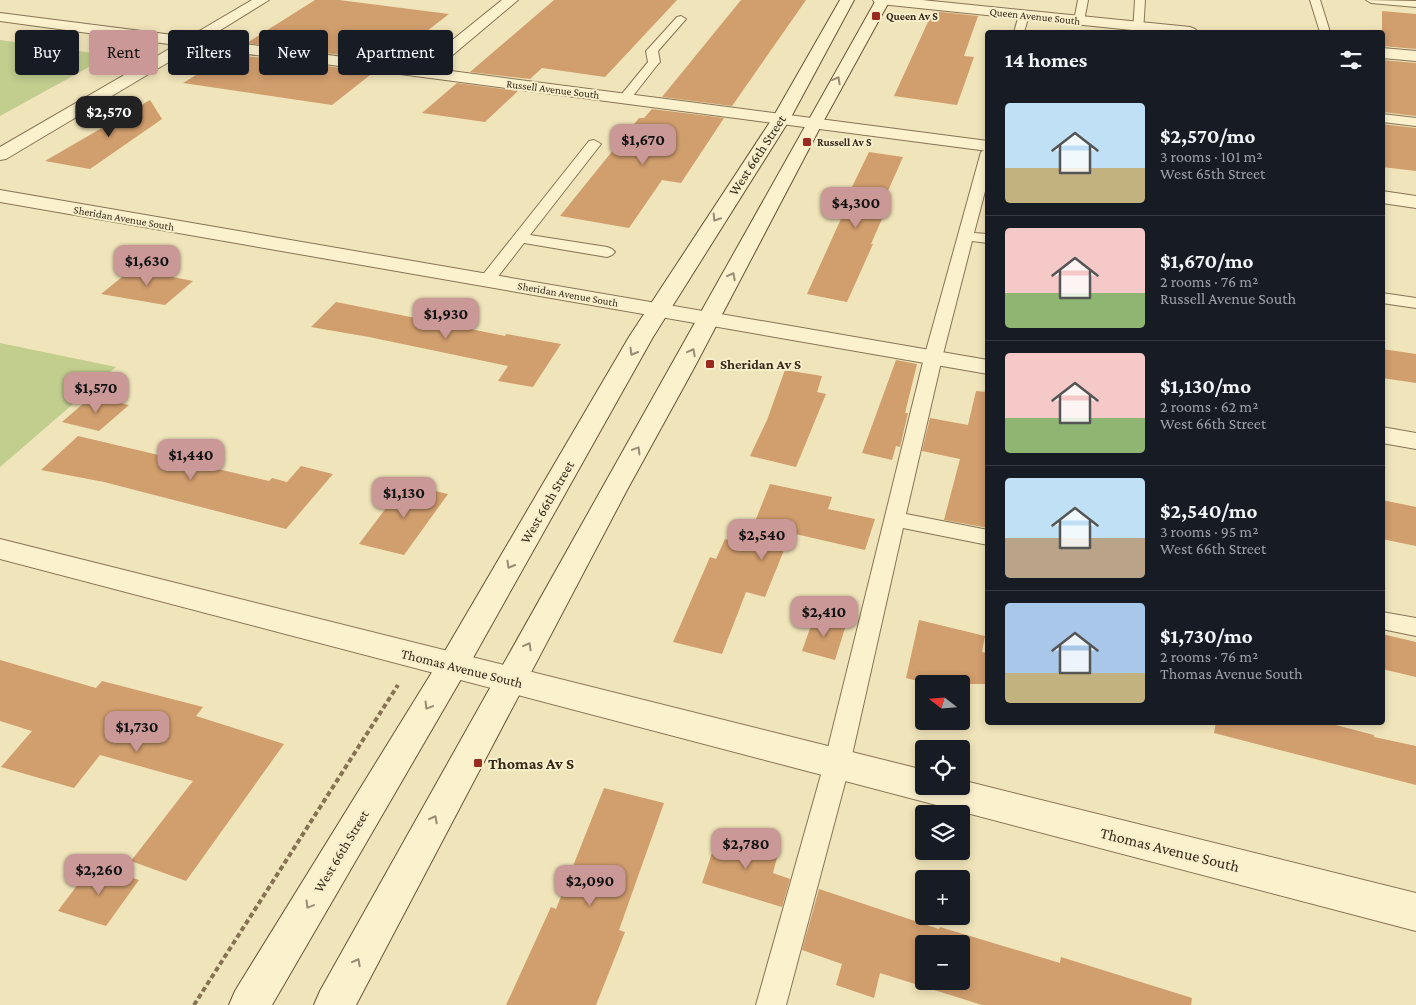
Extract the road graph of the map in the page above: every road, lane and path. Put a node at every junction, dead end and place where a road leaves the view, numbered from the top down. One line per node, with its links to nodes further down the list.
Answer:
1 (262, 0): 15 (street)
2 (511, 0): 20 (street)
3 (847, 0): 29 (street, West 66th Street)
4 (882, 0): 9 (street, Queen Avenue South); 31 (street, one-way to 4)
5 (1083, 0): 14 (lane)
6 (1140, 0): 17 (lane)
7 (1315, 0): 18 (lane)
8 (1370, 0): 10 (lane)
9 (933, 3): 11 (street, Queen Avenue South)
10 (1416, 4)
11 (1024, 15): 14 (street, Queen Avenue South); 16 (lane)
12 (0, 16): 19 (street, Russell Avenue South)
13 (681, 19): 27 (lane)
14 (1079, 21): 17 (street, Queen Avenue South)
15 (211, 30)
16 (1020, 30)
17 (1138, 30)
18 (1324, 30)
19 (168, 39)
20 (453, 47)
21 (249, 50): 25 (street, Russell Avenue South)
22 (1385, 53): 24 (street)
23 (168, 56): 34 (street)
24 (1416, 56)
25 (338, 61)
26 (445, 75): 27 (street, Russell Avenue South)
27 (624, 98): 29 (street, Russell Avenue South)
28 (1385, 118): 30 (lane)
29 (780, 119): 31 (street, Russell Avenue South); 46 (street, West 66th Street, one-way to 46)
30 (1416, 122)
31 (813, 123): 33 (street, Russell Avenue South); 47 (street, one-way to 31)
32 (594, 144): 40 (lane)
33 (985, 146)
34 (0, 155)
35 (985, 163): 39 (lane)
36 (0, 196): 43 (street, Sheridan Avenue South)
37 (1385, 197): 38 (street)
38 (1416, 202)
39 (965, 236): 41 (lane); 48 (lane)
40 (520, 238): 42 (lane); 43 (lane)
41 (985, 239)
42 (607, 252)
43 (487, 280): 46 (street, Sheridan Avenue South)
44 (1385, 298): 45 (lane)
45 (1416, 303)
46 (658, 310): 47 (street, Sheridan Avenue South); 57 (street, West 66th Street, one-way to 57)
47 (710, 319): 48 (street, Sheridan Avenue South); 58 (street, one-way to 47)
48 (933, 358): 49 (street, Sheridan Avenue South); 52 (lane)
49 (985, 367)
50 (1385, 436): 51 (street)
51 (1416, 441)
52 (895, 519): 53 (lane); 59 (lane)
53 (985, 537)
54 (0, 550): 57 (street, Thomas Avenue South)
55 (1385, 621): 56 (lane)
56 (1416, 627)
57 (453, 665): 58 (street, Thomas Avenue South); 63 (street, West 66th Street, one-way to 63)
58 (510, 680): 59 (street, Thomas Avenue South); 64 (street, one-way to 58)
59 (837, 764): 60 (street, Thomas Avenue South); 65 (lane)
60 (915, 784)
61 (959, 795): 62 (street, Thomas Avenue South)
62 (1416, 912)
63 (249, 1005)
64 (334, 1005)
65 (771, 1005)

